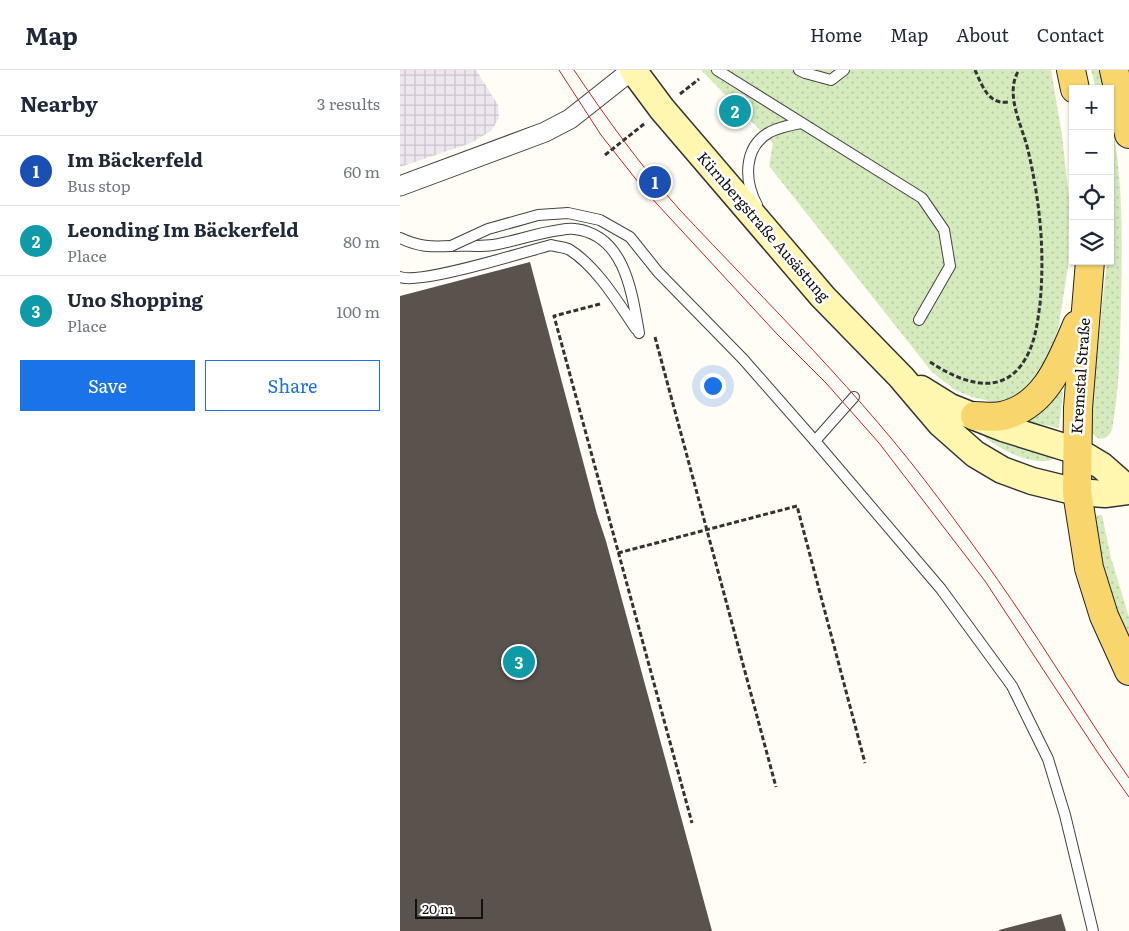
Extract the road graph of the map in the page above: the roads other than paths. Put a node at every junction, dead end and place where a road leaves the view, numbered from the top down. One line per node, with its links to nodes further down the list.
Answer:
1 (632, 70): 10 (street); 12 (main road, Kürnbergstraße Ausästung)
2 (717, 70): 8 (lane)
3 (799, 70): 4 (lane)
4 (844, 70)
5 (1071, 70): 7 (main road)
6 (1114, 70): 9 (main road)
7 (1074, 85)
8 (800, 123): 12 (lane); 17 (lane)
9 (1129, 134)
10 (400, 186)
11 (400, 238): 13 (lane)
12 (776, 244): 18 (main road, Kürnbergstraße Ausästung)
13 (452, 246): 15 (lane); 21 (lane, bridge)
14 (1090, 265): 16 (main road, Kremstal Straße)
15 (400, 277)
16 (1086, 303): 20 (main road); 22 (main road, Kremstal Straße)
17 (920, 320)
18 (901, 377): 20 (main road); 24 (main road)
19 (854, 397): 21 (lane)
20 (975, 416): 22 (main road)
21 (815, 441): 26 (lane)
22 (1077, 451): 23 (main road); 24 (main road, Kremstal Straße)
23 (1129, 490): 24 (main road)
24 (1077, 492): 25 (main road, Kremstal Straße)
25 (1129, 672)
26 (1093, 931)

